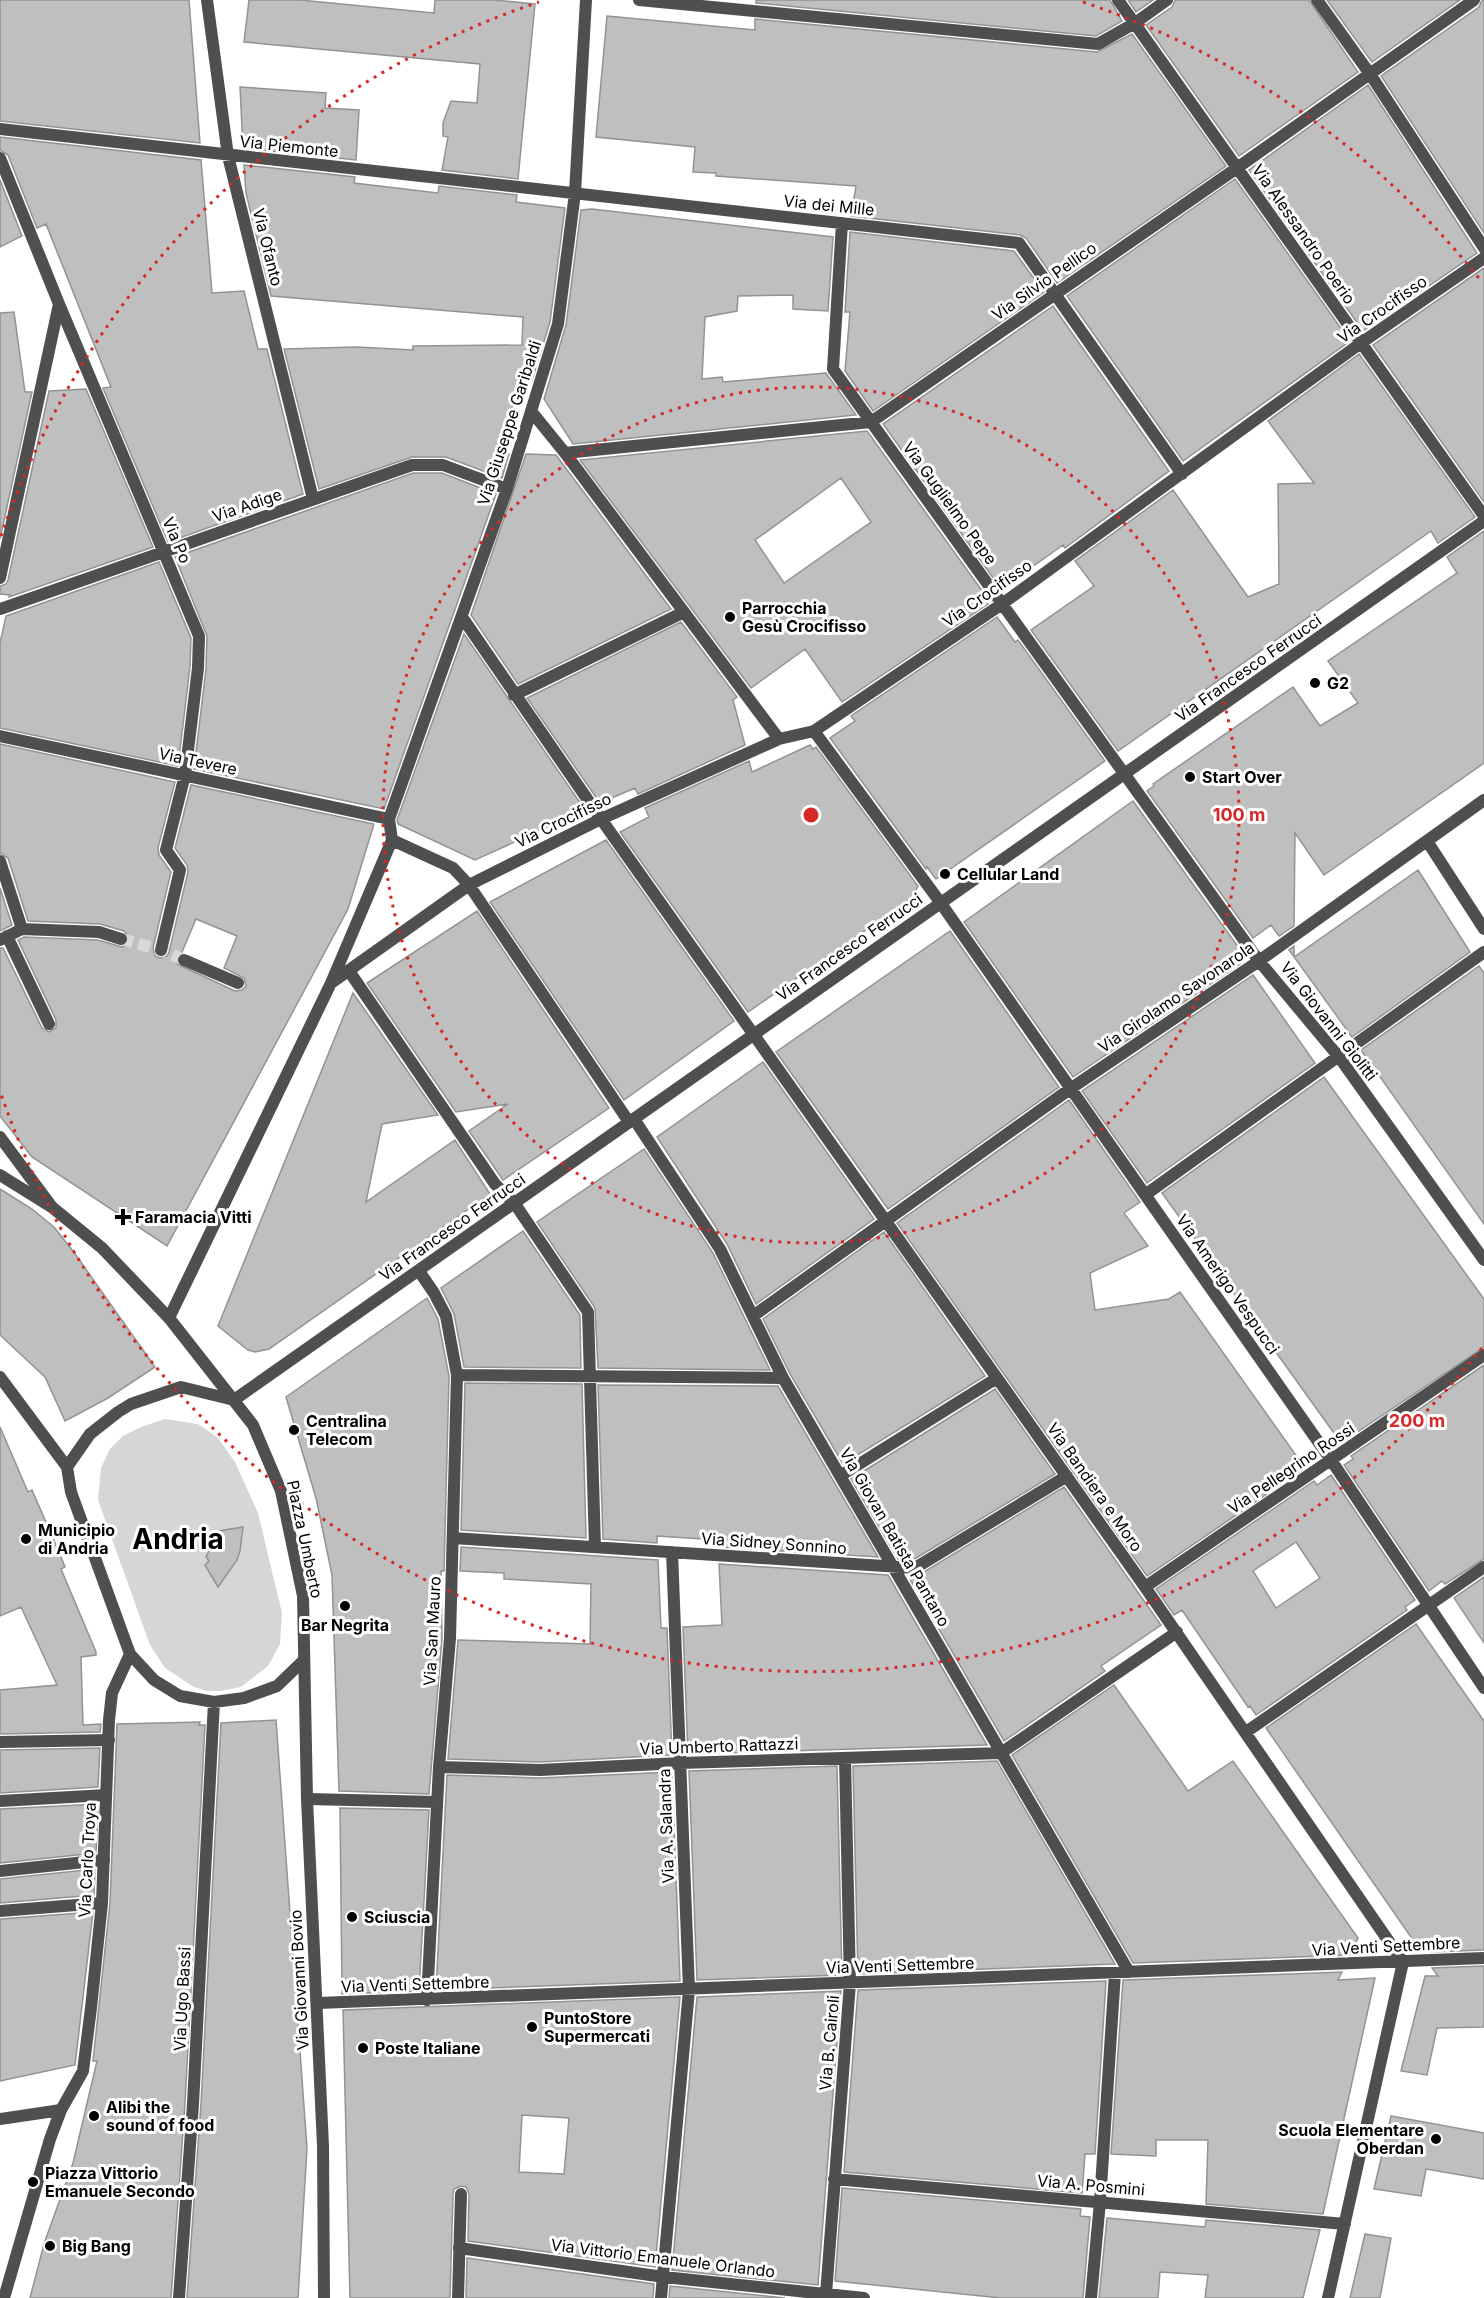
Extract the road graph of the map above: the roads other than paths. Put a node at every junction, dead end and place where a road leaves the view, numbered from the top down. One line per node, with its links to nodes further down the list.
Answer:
1 (207, 0): 11 (street, Via Ofanto)
2 (586, 0): 14 (street, Via Giuseppe Garibaldi)
3 (639, 0): 8 (street)
4 (1118, 0): 8 (street, Via Alessandro Poerio)
5 (1167, 0): 8 (street)
6 (1317, 0): 9 (street)
7 (1474, 0): 9 (street, Via Silvio Pellico)
8 (1135, 23): 13 (street, Via Alessandro Poerio)
9 (1370, 74): 13 (street, Via Silvio Pellico); 16 (street)
10 (0, 129): 11 (street, Via Piemonte)
11 (228, 156): 14 (street, Via Piemonte); 26 (street, Via Ofanto)
12 (0, 158): 19 (street, Via Po)
13 (1237, 168): 18 (street, Via Silvio Pellico); 20 (street, Via Alessandro Poerio)
14 (575, 193): 15 (street, Via dei Mille); 21 (street, Via Giuseppe Garibaldi)
15 (842, 223): 18 (street, Via dei Mille); 22 (street, Via Guglielmo Pepe)
16 (1484, 248)
17 (1484, 258): 20 (street, Via Crocifisso)
18 (1054, 294): 22 (street, Via Silvio Pellico); 24 (street, Via dei Mille)
19 (59, 304): 29 (street, Via Po); 30 (street)
20 (1361, 343): 24 (street, Via Crocifisso); 27 (street, Via Alessandro Poerio)
21 (531, 411): 23 (street); 25 (street, Via Giuseppe Garibaldi)
22 (871, 422): 23 (street); 31 (street, Via Guglielmo Pepe)
23 (565, 453): 33 (street)
24 (1182, 474): 31 (street, Via Crocifisso)
25 (507, 489): 26 (street, Via Adige); 34 (street, Via Giuseppe Garibaldi)
26 (313, 499): 29 (street, Via Adige)
27 (1484, 516)
28 (1484, 521): 40 (street, Via Francesco Ferrucci)
29 (164, 551): 32 (street, Via Adige); 39 (street, Via Po)
30 (0, 578)
31 (1002, 604): 36 (street, Via Crocifisso); 40 (street, Via Guglielmo Pepe)
32 (0, 609)
33 (684, 612): 35 (street); 38 (street)
34 (462, 617): 35 (street, Via Bandiera e Moro); 42 (street, Via Giuseppe Garibaldi)
35 (514, 695): 43 (street, Via Bandiera e Moro)
36 (814, 731): 38 (street, Via Crocifisso); 48 (street, Via Amerigo Vespucci)
37 (0, 736): 39 (street, Via Tevere)
38 (779, 739): 43 (street, Via Crocifisso)
39 (185, 775): 42 (street, Via Tevere); 53 (street, Via Po)
40 (1125, 775): 48 (street, Via Francesco Ferrucci); 56 (street, Via Giovanni Giolitti)
41 (1484, 800): 45 (street, Via Girolamo Savonarola)
42 (388, 819): 44 (street)
43 (601, 819): 47 (street, Via Crocifisso); 61 (street, Via Bandiera e Moro)
44 (392, 840): 47 (street, Via Giovan Batista Pantano); 59 (street)
45 (1427, 841): 50 (street); 56 (street, Via Girolamo Savonarola)
46 (0, 861): 49 (street)
47 (469, 885): 57 (street, Via Crocifisso); 64 (street, Via Giovan Batista Pantano)
48 (940, 902): 61 (street, Via Francesco Ferrucci); 63 (street, Via Amerigo Vespucci)
49 (22, 929): 51 (street); 52 (street)
50 (1484, 929)
51 (4, 938): 60 (street)
52 (122, 939)
53 (161, 950)
54 (1484, 952): 62 (street)
55 (184, 960): 58 (street)
56 (1259, 961): 62 (street, Via Giovanni Giolitti); 63 (street, Via Girolamo Savonarola)
57 (349, 971): 59 (street, Via Crocifisso); 68 (street)
58 (238, 983)
59 (331, 983): 74 (street)
60 (49, 1024)
61 (754, 1035): 64 (street, Via Francesco Ferrucci); 70 (street, Via Bandiera e Moro)
62 (1339, 1057): 67 (street); 71 (street, Via Giovanni Giolitti)
63 (1070, 1089): 67 (street, Via Amerigo Vespucci); 70 (street, Via Girolamo Savonarola)
64 (631, 1121): 68 (street, Via Francesco Ferrucci); 73 (street, Via Giovan Batista Pantano)
65 (3, 1142): 69 (street)
66 (0, 1175): 69 (street)
67 (1145, 1195): 83 (street, Via Amerigo Vespucci)
68 (515, 1204): 72 (street, Via Francesco Ferrucci); 77 (street)
69 (53, 1208): 74 (street, Piazza Umberto)
70 (886, 1221): 73 (street, Via Girolamo Savonarola); 80 (street, Via Bandiera e Moro)
71 (1484, 1260)
72 (419, 1271): 76 (street, Via San Mauro); 82 (street, Via Francesco Ferrucci)
73 (753, 1316): 79 (street, Via Giovan Batista Pantano)
74 (169, 1318): 82 (street, Piazza Umberto)
75 (1484, 1355): 83 (street, Via Pellegrino Rossi)
76 (457, 1375): 77 (street); 87 (street, Via San Mauro)
77 (591, 1375): 79 (street); 88 (street)
78 (0, 1377): 81 (street)
79 (783, 1378): 85 (street, Via Giovan Batista Pantano)
80 (997, 1378): 85 (street); 86 (street, Via Bandiera e Moro)
81 (5, 1390): 84 (street)
82 (234, 1400): 84 (street); 96 (street, Piazza Umberto)
83 (1331, 1460): 92 (street, Via Pellegrino Rossi); 93 (street, Via Amerigo Vespucci)
84 (67, 1467): 95 (street)
85 (840, 1476): 90 (street, Via Giovan Batista Pantano)
86 (1067, 1476): 90 (street, Via Sidney Sonnino); 92 (street, Via Bandiera e Moro)
87 (453, 1538): 88 (street, Via Sidney Sonnino); 105 (street, Via San Mauro)
88 (595, 1547): 89 (street, Via Sidney Sonnino)
89 (672, 1552): 90 (street, Via Sidney Sonnino); 104 (street, Via A. Salandra)
90 (893, 1567): 102 (street, Via Giovan Batista Pantano)
91 (1484, 1568): 93 (street)
92 (1145, 1587): 94 (street, Via Bandiera e Moro)
93 (1429, 1605): 97 (street, Via Amerigo Vespucci); 99 (street)
94 (1177, 1632): 99 (street, Via Bandiera e Moro); 102 (street)
95 (130, 1653): 98 (street); 100 (street, Via Carlo Troya)
96 (304, 1660): 98 (street); 107 (street, Via Giovanni Bovio)
97 (1484, 1688)
98 (214, 1702): 132 (street, Via Ugo Bassi)
99 (1245, 1732): 115 (street, Via Bandiera e Moro)
100 (109, 1740): 101 (street); 106 (street, Via Carlo Troya)
101 (0, 1742)
102 (1001, 1753): 103 (street, Via Umberto Rattazzi); 116 (street, Via Giovan Batista Pantano)
103 (845, 1758): 104 (street, Via Umberto Rattazzi); 118 (street, Via B. Cairoli)
104 (680, 1763): 105 (street, Via Umberto Rattazzi); 119 (street, Via A. Salandra)
105 (439, 1767): 109 (street, Via San Mauro)
106 (106, 1795): 108 (street); 110 (street, Via Carlo Troya)
107 (307, 1799): 109 (street); 121 (street, Via Giovanni Bovio)
108 (0, 1801)
109 (437, 1802): 120 (street, Via San Mauro)
110 (104, 1860): 111 (street); 112 (street, Via Carlo Troya)
111 (0, 1870)
112 (102, 1903): 113 (street); 122 (street, Via Carlo Troya)
113 (0, 1911)
114 (1484, 1958): 115 (street, Via Venti Settembre)
115 (1403, 1962): 116 (street, Via Venti Settembre); 127 (street)
116 (1129, 1972): 117 (street, Via Venti Settembre)
117 (1114, 1973): 118 (street, Via Venti Settembre); 126 (street)
118 (850, 1983): 119 (street, Via Venti Settembre); 124 (street, Via B. Cairoli)
119 (689, 1990): 120 (street, Via Venti Settembre); 129 (street, Via A. Salandra)
120 (427, 2000): 121 (street, Via Venti Settembre)
121 (318, 2003): 133 (street, Via Giovanni Bovio)
122 (61, 2110): 123 (street); 131 (street)
123 (0, 2119)
124 (834, 2179): 126 (street, Via A. Posmini); 130 (street, Via B. Cairoli)
125 (461, 2194): 128 (street)
126 (1100, 2202): 127 (street, Via A. Posmini); 137 (street)
127 (1345, 2224): 138 (street)
128 (459, 2248): 129 (street, Via Vittorio Emanuele Orlando); 134 (street)
129 (664, 2277): 130 (street, Via Vittorio Emanuele Orlando); 135 (street, Via A. Salandra)
130 (826, 2294): 136 (street, Via Vittorio Emanuele Orlando)
131 (4, 2298)
132 (179, 2298)
133 (324, 2298)
134 (458, 2298)
135 (661, 2298)
136 (864, 2298)
137 (1091, 2298)
138 (1328, 2298)

